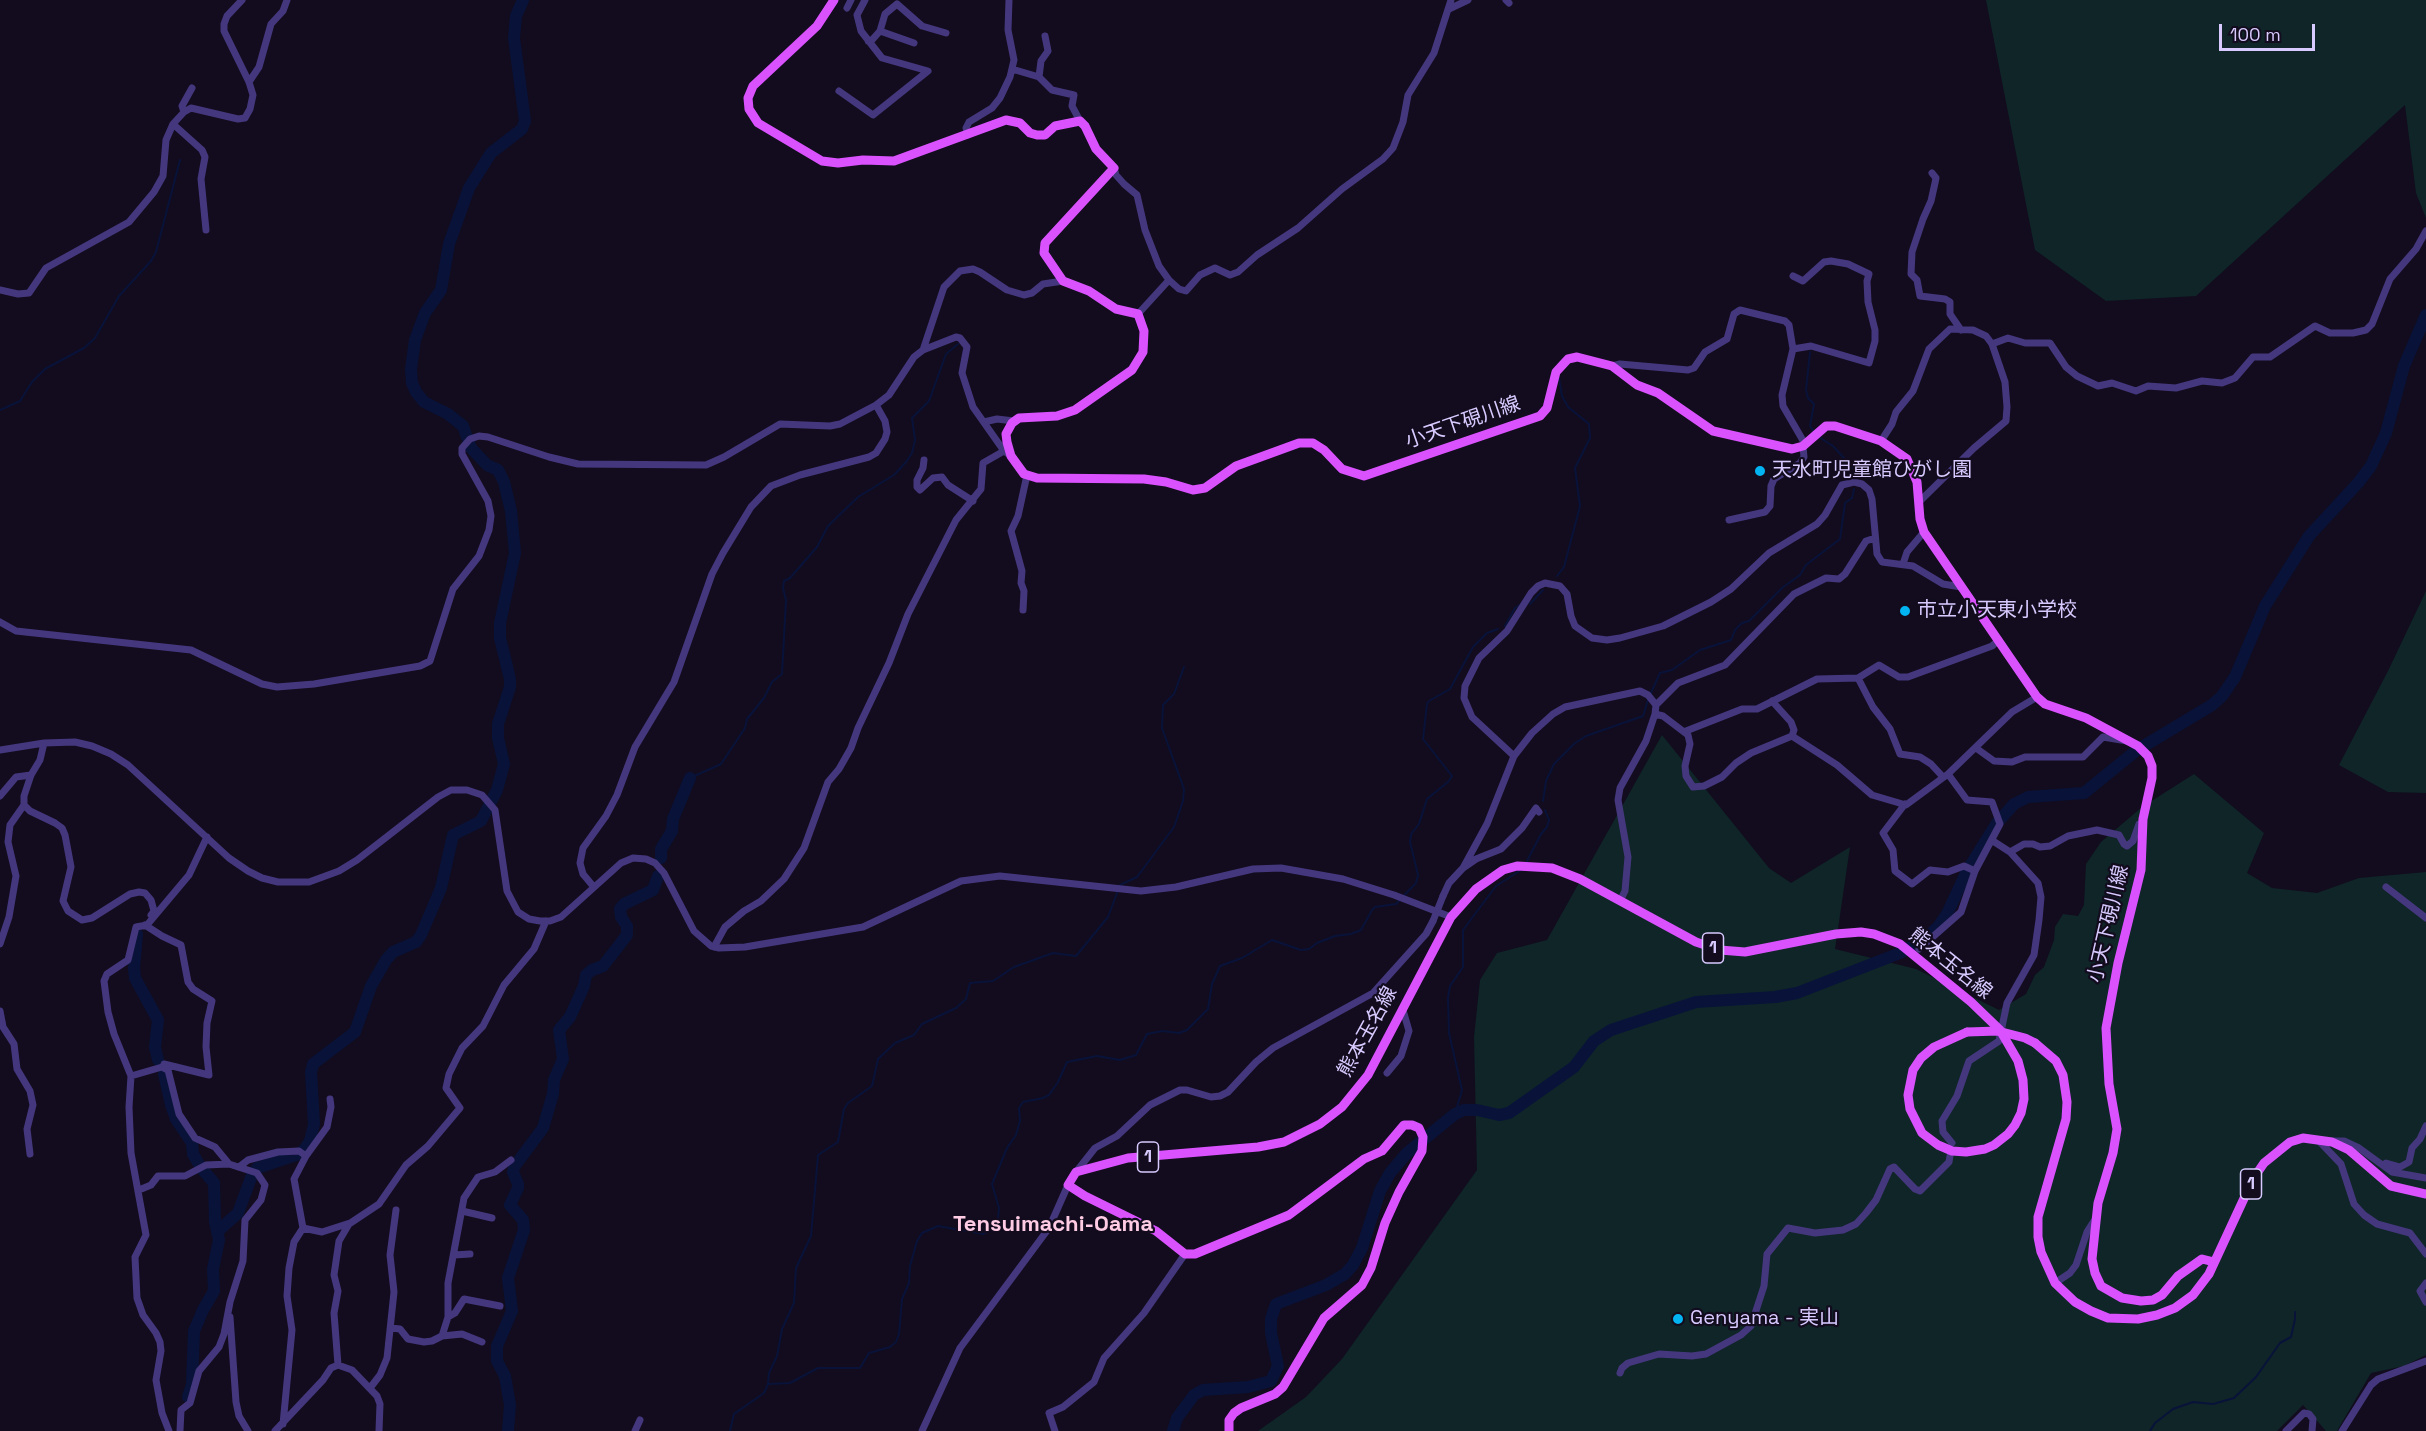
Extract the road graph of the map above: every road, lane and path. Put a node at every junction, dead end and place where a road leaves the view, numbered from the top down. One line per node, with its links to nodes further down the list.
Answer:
1 (242, 0): 18 (street)
2 (287, 0): 18 (street)
3 (834, 0): 24 (main road)
4 (851, 0): 9 (street)
5 (865, 0): 14 (street)
6 (1009, 0): 16 (street)
7 (1451, 0): 10 (street)
8 (1467, 0): 10 (street)
9 (847, 8)
10 (1449, 9): 31 (street)
11 (880, 31): 12 (street); 14 (street); 15 (street)
12 (946, 33)
13 (1045, 36): 17 (street)
14 (868, 41): 20 (street)
15 (914, 43)
16 (1012, 69): 17 (street); 24 (street)
17 (1039, 77): 22 (street)
18 (249, 82): 21 (street)
19 (192, 88): 21 (street)
20 (839, 91)
21 (184, 112): 23 (street)
22 (1080, 121): 24 (main road); 25 (main road)
23 (173, 124): 27 (street); 34 (street)
24 (968, 135)
25 (1114, 168): 29 (main road); 31 (street)
26 (1932, 173): 36 (street)
27 (206, 230)
28 (2426, 231): 37 (street)
29 (1053, 267): 32 (main road); 33 (street)
30 (1793, 276): 38 (street)
31 (1169, 280): 35 (street)
32 (1063, 281): 33 (street); 35 (main road)
33 (1043, 284): 39 (street)
34 (0, 290)
35 (1138, 314): 42 (main road)
36 (1961, 330): 37 (street); 44 (street)
37 (1992, 344): 50 (street)
38 (1793, 349): 40 (street); 45 (street)
39 (922, 350): 41 (street); 43 (street)
40 (1612, 366): 45 (main road, 小天下硯川線); 48 (main road, 小天下硯川線)
41 (876, 405): 57 (street); 83 (street)
42 (1014, 421): 43 (street); 46 (main road)
43 (984, 422): 46 (street)
44 (1881, 441): 45 (main road, 小天下硯川線); 50 (main road, 小天下硯川線)
45 (1804, 445): 51 (street)
46 (1008, 454): 48 (main road); 49 (street)
47 (924, 459): 49 (street)
48 (1027, 475): 56 (street)
49 (973, 501): 91 (street)
50 (1919, 502): 52 (main road, 小天下硯川線)
51 (1729, 520)
52 (1924, 532): 54 (street); 55 (main road, 小天下硯川線)
53 (1875, 538): 54 (street); 61 (street); 70 (street)
54 (1903, 564): 55 (street)
55 (1961, 587): 58 (main road, 小天下硯川線)
56 (1023, 610)
57 (0, 622)
58 (1999, 640): 59 (street); 60 (main road, 小天下硯川線)
59 (1858, 678): 62 (street); 72 (street)
60 (2037, 697): 65 (main road, 小天下硯川線); 68 (street)
61 (1651, 700): 63 (street); 70 (street)
62 (1772, 701): 64 (street); 66 (street)
63 (1655, 714): 64 (street); 85 (street)
64 (1686, 731): 66 (street)
65 (2104, 733): 68 (street); 118 (main road, 小天下硯川線)
66 (1792, 736): 74 (street)
67 (44, 743): 69 (street); 71 (street); 78 (street)
68 (1976, 748): 72 (street)
69 (0, 750)
70 (1514, 756): 81 (street)
71 (31, 775): 73 (street); 75 (street)
72 (1946, 776): 74 (street); 79 (street)
73 (0, 796)
74 (1905, 804): 82 (street)
75 (24, 805): 89 (street); 90 (street)
76 (1539, 812): 81 (street)
77 (2139, 824): 80 (street)
78 (207, 837): 88 (street); 89 (street)
79 (1993, 841): 80 (street); 82 (street)
80 (2010, 852): 95 (street)
81 (1463, 868): 110 (street, bridge)
82 (1971, 869): 92 (street)
83 (593, 886): 88 (street); 91 (street)
84 (2386, 887): 87 (street)
85 (1620, 901): 86 (main road, 熊本玉名線 / 1); 92 (main road, 熊本玉名線 / 1)
86 (1451, 917): 91 (street); 93 (main road, 熊本玉名線 / 1)
87 (2426, 918)
88 (546, 921): 119 (street)
89 (145, 925): 96 (street); 98 (street)
90 (0, 944)
91 (714, 947)
92 (1918, 953): 95 (main road, 熊本玉名線 / 1)
93 (1402, 1010): 97 (street); 110 (main road, 熊本玉名線 / 1)
94 (0, 1011): 104 (street)
95 (2000, 1030): 102 (street); 126 (main road, 熊本玉名線 / 1, bridge)
96 (162, 1067): 98 (street); 108 (street)
97 (1387, 1073)
98 (131, 1076): 113 (street)
99 (330, 1099): 105 (street)
100 (2426, 1126): 103 (street)
101 (2317, 1138): 103 (street); 114 (main road); 123 (street); 125 (main road, 熊本玉名線 / 1)
102 (1953, 1143)
103 (2364, 1152): 111 (street)
104 (30, 1154)
105 (303, 1154): 109 (street); 120 (street)
106 (1950, 1156): 137 (street)
107 (511, 1160): 116 (street)
108 (229, 1164): 109 (street); 113 (street)
109 (239, 1167): 128 (street)
110 (1076, 1172): 112 (main road)
111 (2426, 1178)
112 (1068, 1185): 122 (main road); 147 (street)
113 (139, 1190): 141 (street)
114 (2426, 1194)
115 (396, 1210): 132 (street)
116 (462, 1211): 117 (street); 124 (street)
117 (492, 1218)
118 (2096, 1218): 125 (main road, 小天下硯川線); 126 (street)
119 (351, 1223): 120 (street); 136 (street)
120 (303, 1228): 140 (street)
121 (470, 1254): 124 (street)
122 (1185, 1254): 148 (street); 149 (main road)
123 (2426, 1254)
124 (454, 1255): 131 (street)
125 (2214, 1262): 126 (main road, 熊本玉名線 / 1)
126 (2055, 1283)
127 (2426, 1283): 129 (street)
128 (230, 1302): 142 (street); 143 (street)
129 (2426, 1302)
130 (500, 1306): 131 (street)
131 (448, 1317): 133 (street)
132 (391, 1328): 133 (street); 138 (street)
133 (442, 1336): 134 (street)
134 (482, 1342)
135 (2426, 1361): 152 (street)
136 (338, 1365): 138 (street); 140 (street)
137 (1620, 1373)
138 (370, 1388): 145 (street)
139 (640, 1420): 146 (street)
140 (283, 1424): 144 (street)
141 (168, 1429)
142 (180, 1431)
143 (248, 1431)
144 (275, 1431)
145 (379, 1431)
146 (635, 1431)
147 (922, 1431)
148 (1055, 1431)
149 (1229, 1431)
150 (2286, 1431): 151 (street)
151 (2312, 1431)
152 (2342, 1431)

